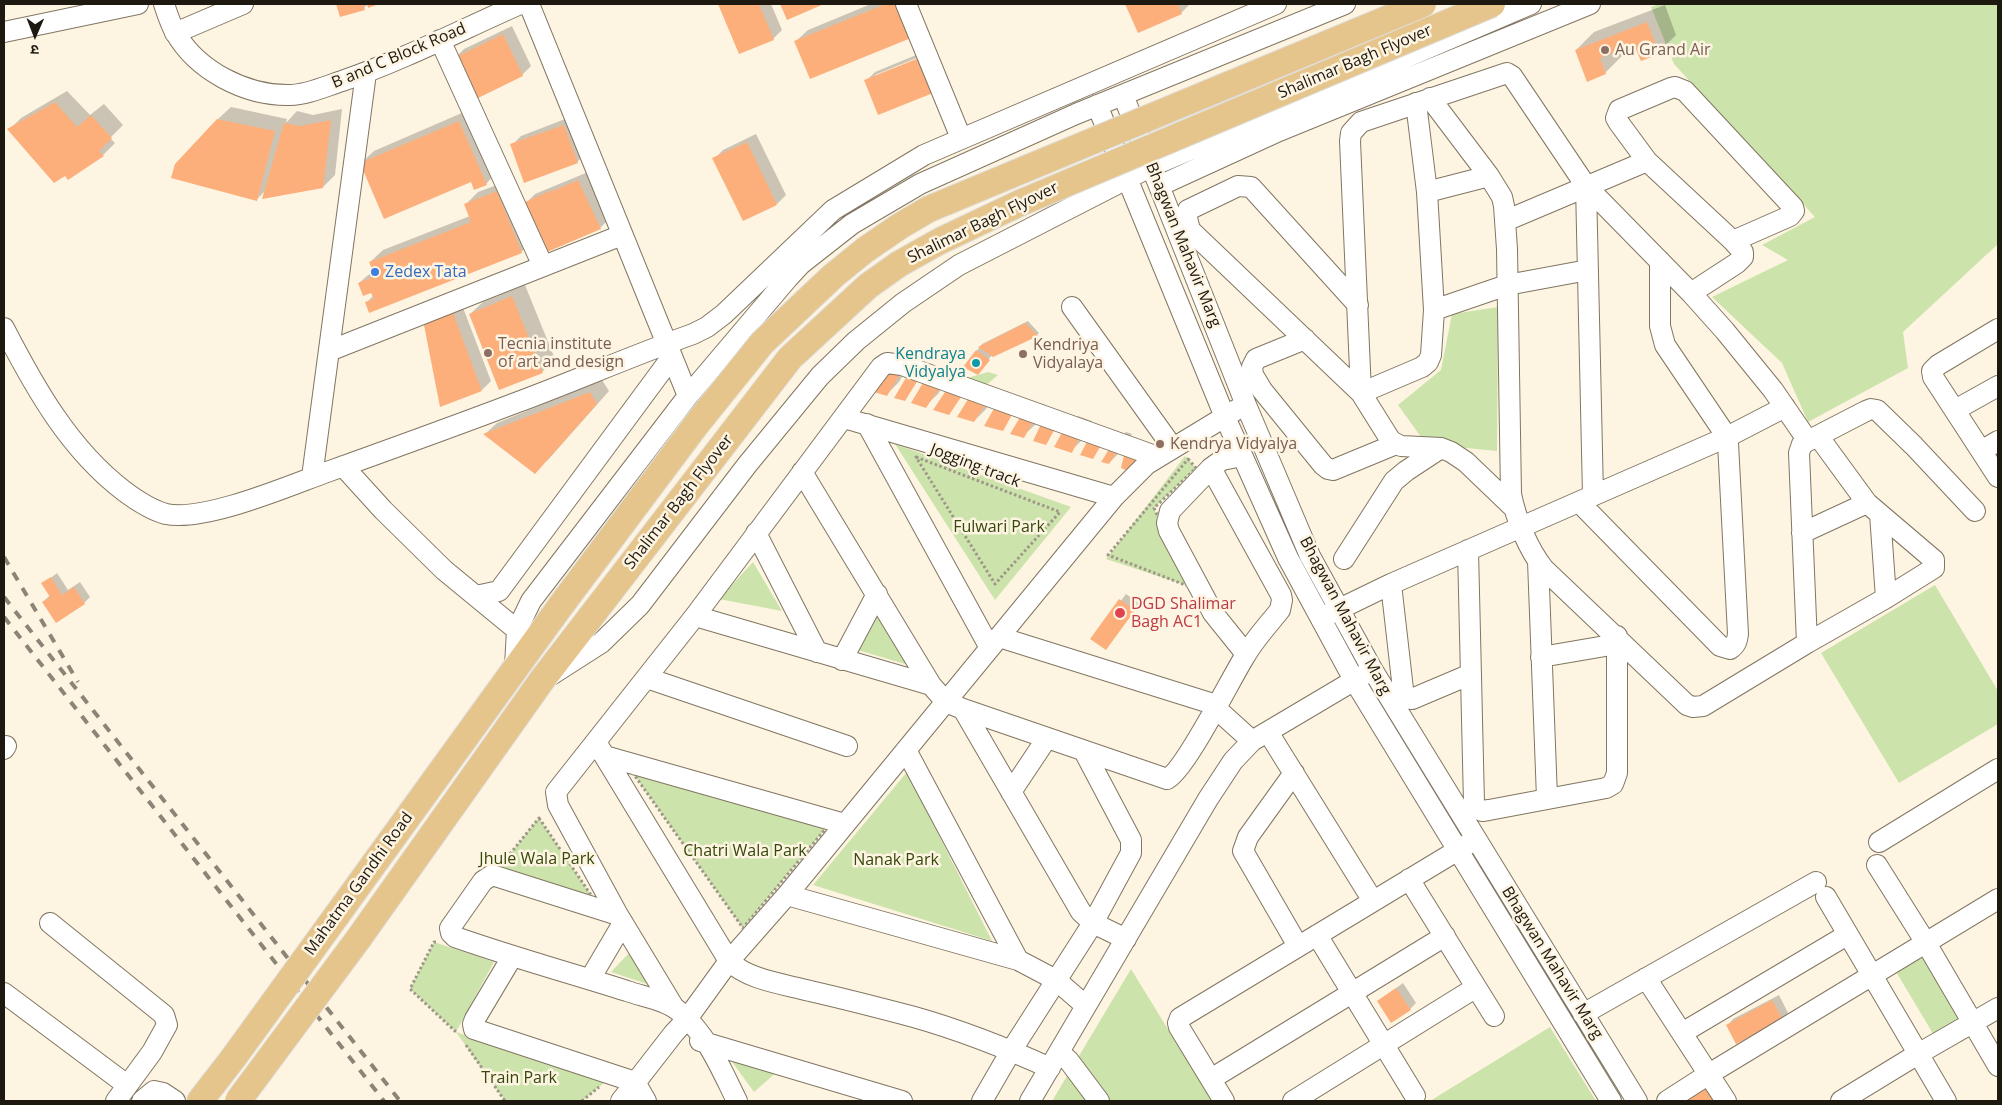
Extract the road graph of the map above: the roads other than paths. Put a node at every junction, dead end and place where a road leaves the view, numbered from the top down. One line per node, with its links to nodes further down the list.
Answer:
1 (138, 4): 14 (street)
2 (164, 4): 15 (street, B and C Block Road)
3 (243, 4): 15 (street)
4 (520, 4): 16 (street, B and C Block Road)
5 (529, 4): 35 (street)
6 (906, 4): 23 (street)
7 (1345, 4): 13 (street)
8 (1423, 4): 99 (main road, Shalimar Bagh Flyover, bridge)
9 (1492, 4): 103 (main road, Shalimar Bagh Flyover, bridge)
10 (1531, 4): 25 (street)
11 (1590, 4): 17 (street)
12 (1273, 5): 13 (street); 23 (street)
13 (1280, 30): 20 (street)
14 (4, 32)
15 (175, 32): 18 (street, B and C Block Road)
16 (440, 40): 18 (street, B and C Block Road); 39 (street)
17 (1497, 41): 19 (street); 29 (street)
18 (366, 73): 49 (street)
19 (1510, 74): 21 (street); 30 (street)
20 (1123, 94): 22 (street); 25 (street, Bhagwan Mahavir Marg)
21 (1423, 101): 27 (street); 32 (street); 43 (street)
22 (1097, 105): 26 (street); 28 (street, Bhagwan Mahavir Marg)
23 (961, 138): 31 (street)
24 (1647, 161): 30 (street); 36 (street); 36 (street)
25 (1152, 166): 28 (street); 29 (street, Bhagwan Mahavir Marg)
26 (939, 176): 33 (street); 37 (street)
27 (1489, 176): 32 (street); 34 (street)
28 (1128, 178): 37 (street); 57 (street, Bhagwan Mahavir Marg)
29 (1159, 186): 54 (street, Bhagwan Mahavir Marg)
30 (1586, 186): 34 (street); 38 (street); 40 (street)
31 (863, 191): 33 (street); 50 (street)
32 (1427, 192): 45 (street)
33 (872, 211): 53 (street)
34 (1505, 221): 41 (street)
35 (622, 235): 39 (street); 50 (street)
36 (1733, 240): 42 (street)
37 (987, 251): 103 (street)
38 (1660, 261): 42 (street); 60 (street)
39 (543, 266): 49 (street)
40 (1588, 270): 41 (street); 74 (street)
41 (1507, 285): 45 (street); 75 (street)
42 (1691, 292): 55 (street)
43 (1358, 305): 48 (street); 52 (street)
44 (1072, 307): 66 (street)
45 (1434, 310): 52 (street)
46 (4, 328): 71 (street)
47 (1998, 329): 56 (street)
48 (1306, 339): 52 (street); 63 (street)
49 (329, 351): 71 (street)
50 (668, 351): 53 (street); 68 (street); 86 (street)
51 (1998, 386): 56 (street)
52 (1361, 393): 63 (street)
53 (688, 396): 91 (street)
54 (1246, 405): 57 (street); 88 (street, Bhagwan Mahavir Marg)
55 (1785, 407): 60 (street); 61 (street)
56 (1955, 410): 65 (street)
57 (1225, 416): 66 (street); 67 (street, Bhagwan Mahavir Marg)
58 (844, 418): 59 (street); 66 (street); 70 (street)
59 (867, 424): 73 (street); 93 (street)
60 (1727, 437): 74 (street); 74 (street)
61 (1813, 438): 76 (street); 77 (street); 80 (street)
62 (1998, 441): 65 (street)
63 (1396, 444): 64 (street)
64 (1441, 448): 75 (street); 82 (street)
65 (1981, 451): 72 (street)
66 (1165, 452): 73 (street)
67 (1242, 456): 69 (street); 90 (street, Bhagwan Mahavir Marg)
68 (343, 466): 71 (street); 86 (street)
69 (1211, 468): 96 (street); 96 (street)
70 (802, 472): 79 (street); 85 (street)
71 (312, 477)
72 (1998, 477)
73 (1114, 497): 93 (street)
74 (1586, 498): 78 (street)
75 (1514, 508): 78 (street)
76 (1874, 509): 80 (street); 87 (street); 87 (street)
77 (1975, 511)
78 (1522, 527): 81 (street); 83 (street)
79 (756, 533): 89 (street); 95 (street)
80 (1802, 533): 94 (street)
81 (1468, 550): 84 (street); 101 (street)
82 (1344, 559)
83 (1538, 561): 92 (street); 97 (street)
84 (1391, 584): 88 (street); 101 (street)
85 (877, 594): 98 (street); 105 (street)
86 (476, 596): 91 (street)
87 (1886, 598): 94 (street)
88 (1339, 609): 90 (street); 100 (street, Bhagwan Mahavir Marg)
89 (695, 616): 95 (street); 102 (street)
90 (1320, 618): 104 (street, Bhagwan Mahavir Marg)
91 (520, 624): 99 (street)
92 (1617, 640): 94 (street); 97 (street); 117 (street)
93 (995, 643): 106 (street); 107 (street)
94 (1807, 643)
95 (816, 652): 98 (street)
96 (1246, 654): 107 (street)
97 (1541, 657): 117 (street)
98 (842, 660): 105 (street)
99 (515, 666): 167 (main road, Mahatma Gandhi Road, bridge)
100 (1372, 670): 104 (street); 119 (street, Bhagwan Mahavir Marg)
101 (1471, 674): 117 (street)
102 (647, 678): 110 (street); 111 (street)
103 (542, 680): 168 (main road, Mahatma Gandhi Road, bridge)
104 (1354, 680): 108 (street); 121 (street, Bhagwan Mahavir Marg)
105 (931, 685): 106 (street)
106 (954, 705): 109 (street); 112 (street); 116 (street)
107 (1216, 708): 108 (street); 113 (street)
108 (1260, 737): 115 (street); 133 (street)
109 (1048, 738): 113 (street); 116 (street)
110 (847, 746)
111 (601, 749): 118 (street); 127 (street); 138 (street)
112 (906, 750): 118 (street); 137 (street)
113 (1084, 751): 129 (street)
114 (1998, 770): 120 (street)
115 (1294, 773): 126 (street); 135 (street)
116 (1011, 792): 129 (street)
117 (1547, 798)
118 (836, 826): 124 (street)
119 (1476, 839): 121 (street); 149 (street, Bhagwan Mahavir Marg)
120 (1878, 842)
121 (1458, 850): 123 (street); 178 (street, Bhagwan Mahavir Marg)
122 (1877, 865): 134 (street)
123 (1409, 879): 126 (street); 132 (street)
124 (787, 895): 137 (street); 138 (street)
125 (1998, 899): 134 (street)
126 (1373, 901): 130 (street)
127 (620, 919): 136 (street); 141 (street); 148 (street)
128 (50, 923): 163 (street)
129 (1093, 923): 133 (street); 142 (street)
130 (1317, 935): 135 (street); 145 (street)
131 (1847, 935): 139 (street); 140 (street); 153 (street)
132 (1445, 936): 143 (street); 145 (street)
133 (1126, 939): 146 (street)
134 (1926, 942): 139 (street); 151 (street)
135 (1298, 946): 161 (street)
136 (512, 957): 141 (street); 162 (street)
137 (1018, 960): 142 (street)
138 (729, 961): 148 (street); 156 (street)
139 (1872, 976): 157 (street); 160 (street)
140 (1646, 978): 149 (street); 153 (street)
141 (590, 979): 148 (street)
142 (1056, 980): 146 (street); 156 (street)
143 (1475, 988): 150 (street); 155 (street)
144 (4, 993): 163 (street)
145 (1352, 994): 155 (street); 161 (street)
146 (1086, 1006): 158 (street)
147 (1998, 1008): 151 (street)
148 (680, 1013): 152 (street); 154 (street)
149 (1584, 1014): 179 (street, Bhagwan Mahavir Marg)
150 (1494, 1016)
151 (1973, 1023): 157 (street); 159 (street)
152 (674, 1033): 154 (street); 162 (street)
153 (1682, 1033): 160 (street)
154 (708, 1043): 171 (street); 172 (street)
155 (1384, 1045): 164 (street); 177 (street)
156 (1011, 1051): 158 (street); 173 (street)
157 (1918, 1054): 182 (street); 183 (street)
158 (1054, 1060): 174 (street); 175 (street)
159 (1998, 1066)
160 (1709, 1074): 180 (street); 181 (street)
161 (1211, 1079): 176 (street)
162 (635, 1082): 169 (street); 170 (street)
163 (121, 1093)
164 (1415, 1096)
165 (142, 1101): 166 (street)
166 (176, 1101)
167 (200, 1101)
168 (238, 1101)
169 (621, 1101)
170 (646, 1101)
171 (737, 1101)
172 (902, 1101)
173 (982, 1101)
174 (1030, 1101)
175 (1099, 1101)
176 (1224, 1101)
177 (1293, 1101)
178 (1611, 1101)
179 (1637, 1101)
180 (1667, 1101)
181 (1726, 1101)
182 (1841, 1101)
183 (1946, 1101)

